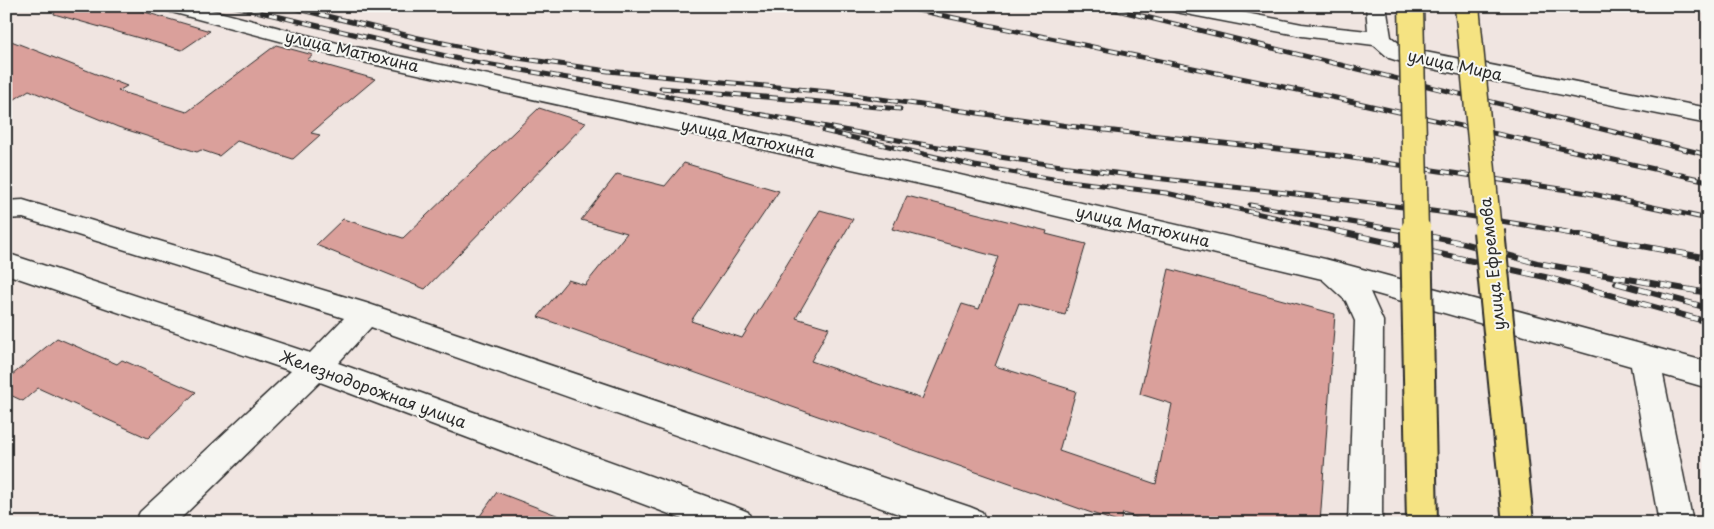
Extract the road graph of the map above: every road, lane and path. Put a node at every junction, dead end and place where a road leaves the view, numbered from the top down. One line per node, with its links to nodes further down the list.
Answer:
1 (171, 6): 10 (street, улица Матюхина)
2 (1176, 6): 6 (street, улица Мира)
3 (1376, 6): 6 (street)
4 (1411, 6): 19 (main road, bridge)
5 (1467, 6): 20 (main road, улица Ефремова, bridge)
6 (1380, 39): 7 (street, улица Мира)
7 (1708, 116)
8 (6, 210): 11 (street)
9 (6, 263): 13 (street, Железнодорожная улица)
10 (1325, 269): 12 (street, улица Матюхина); 18 (street)
11 (366, 314): 13 (street); 17 (street)
12 (1645, 358): 14 (street); 21 (street)
13 (315, 367): 15 (street); 16 (street, Железнодорожная улица)
14 (1708, 375)
15 (152, 523)
16 (736, 523)
17 (970, 523)
18 (1365, 523)
19 (1422, 523)
20 (1518, 523)
21 (1676, 523)

